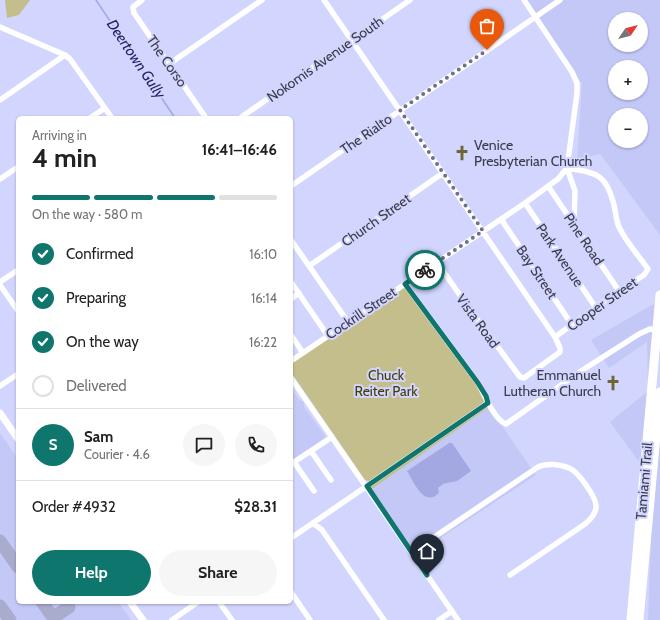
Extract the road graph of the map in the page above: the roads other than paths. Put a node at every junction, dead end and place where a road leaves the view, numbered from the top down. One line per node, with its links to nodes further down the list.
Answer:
1 (262, 0): 11 (street)
2 (324, 0): 9 (street)
3 (410, 0): 9 (street, Nokomis Avenue South)
4 (524, 0): 7 (street)
5 (560, 0): 7 (street, The Rialto)
6 (140, 2): 11 (street, The Corso)
7 (535, 17): 14 (street, The Rialto); 20 (street)
8 (0, 27): 10 (street)
9 (352, 40): 14 (street); 18 (street, Nokomis Avenue South)
10 (65, 55): 12 (street); 13 (street)
11 (169, 64): 17 (street, The Corso)
12 (0, 100)
13 (105, 108): 15 (street); 16 (street)
14 (400, 110): 21 (street); 23 (street, The Rialto)
15 (93, 116)
16 (111, 116)
17 (205, 116)
18 (243, 116)
19 (16, 168): 22 (street)
20 (566, 168): 24 (street, Cockrill Street); 27 (street); 36 (street, Cooper Street)
21 (443, 173): 28 (street); 31 (street, Church Street)
22 (0, 179)
23 (293, 185)
24 (548, 186): 25 (street, Cockrill Street); 27 (street, Pine Road)
25 (525, 203): 26 (street, Cockrill Street); 41 (street, Park Avenue)
26 (501, 219): 28 (street, Cockrill Street); 43 (street, Bay Street)
27 (574, 224): 36 (street, Pine Road)
28 (483, 231): 30 (street, Cockrill Street); 47 (street)
29 (293, 243): 31 (street)
30 (437, 262): 34 (street, Cockrill Street); 47 (street, Vista Road)
31 (309, 266): 42 (street)
32 (16, 272): 33 (street)
33 (0, 284): 40 (street)
34 (405, 284): 42 (street, Cockrill Street); 54 (street)
35 (293, 285): 37 (street)
36 (619, 291): 41 (street, Cooper Street)
37 (298, 293): 39 (street); 45 (street)
38 (660, 295): 44 (main road, Tamiami Trail)
39 (293, 298)
40 (16, 308)
41 (596, 308): 43 (street, Cooper Street)
42 (348, 322): 45 (street, Cockrill Street)
43 (572, 325): 47 (street, Cooper Street)
44 (659, 330): 54 (street); 79 (main road, Tamiami Trail)
45 (328, 336): 48 (street, Cockrill Street)
46 (293, 338): 48 (street)
47 (555, 338)
48 (303, 353): 49 (street, Cockrill Street)
49 (293, 360)
50 (16, 375): 52 (street)
51 (293, 381): 57 (street)
52 (0, 386)
53 (660, 392): 80 (main road, Tamiami Trail)
54 (488, 403): 61 (street)
55 (0, 413): 56 (street)
56 (16, 436)
57 (332, 437): 58 (street); 61 (street)
58 (311, 451): 59 (street); 60 (street)
59 (293, 463): 62 (street)
60 (331, 480)
61 (367, 486): 63 (street); 65 (street)
62 (314, 491)
63 (313, 523): 64 (street); 76 (street)
64 (293, 537)
65 (412, 552): 66 (street); 71 (street)
66 (510, 575)
67 (293, 595): 75 (street)
68 (131, 604): 72 (street)
69 (195, 604): 73 (street)
70 (220, 604): 74 (street)
71 (452, 611): 77 (street); 78 (street)
72 (143, 620)
73 (172, 620)
74 (232, 620)
75 (310, 620)
76 (384, 620)
77 (439, 620)
78 (458, 620)
79 (631, 620)
80 (639, 620)

